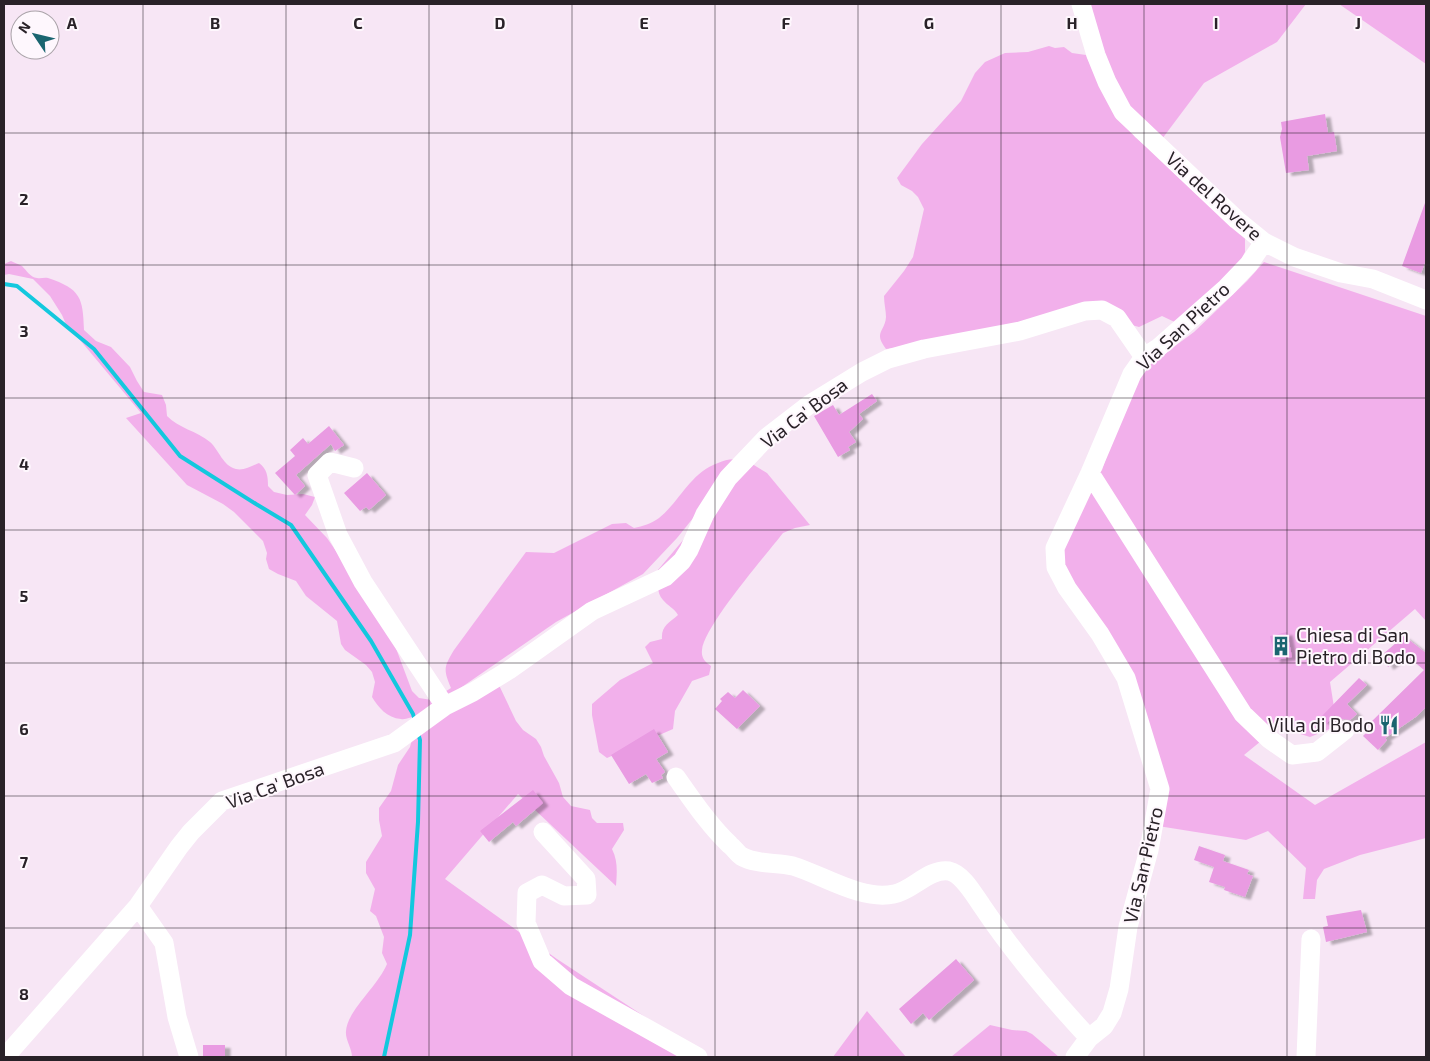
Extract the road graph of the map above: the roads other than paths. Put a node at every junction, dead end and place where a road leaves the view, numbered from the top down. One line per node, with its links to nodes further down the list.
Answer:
1 (1080, 4): 2 (street, Via del Rovere)
2 (1264, 242): 3 (street, Via del Rovere); 4 (street, Via San Pietro)
3 (1426, 300)
4 (1144, 357): 6 (street, Via San Pietro); 7 (street, Via Ca' Bosa)
5 (354, 468): 7 (street)
6 (1090, 473): 8 (street); 13 (street, Via San Pietro)
7 (445, 706): 11 (street, Via Ca' Bosa)
8 (1344, 730)
9 (676, 777): 13 (street)
10 (543, 832): 16 (street)
11 (138, 906): 14 (street, Via Ca' Bosa); 15 (street)
12 (1311, 939): 18 (street)
13 (1089, 1038): 17 (street, Via San Pietro)
14 (5, 1057)
15 (189, 1057)
16 (698, 1057)
17 (1075, 1057)
18 (1306, 1057)

